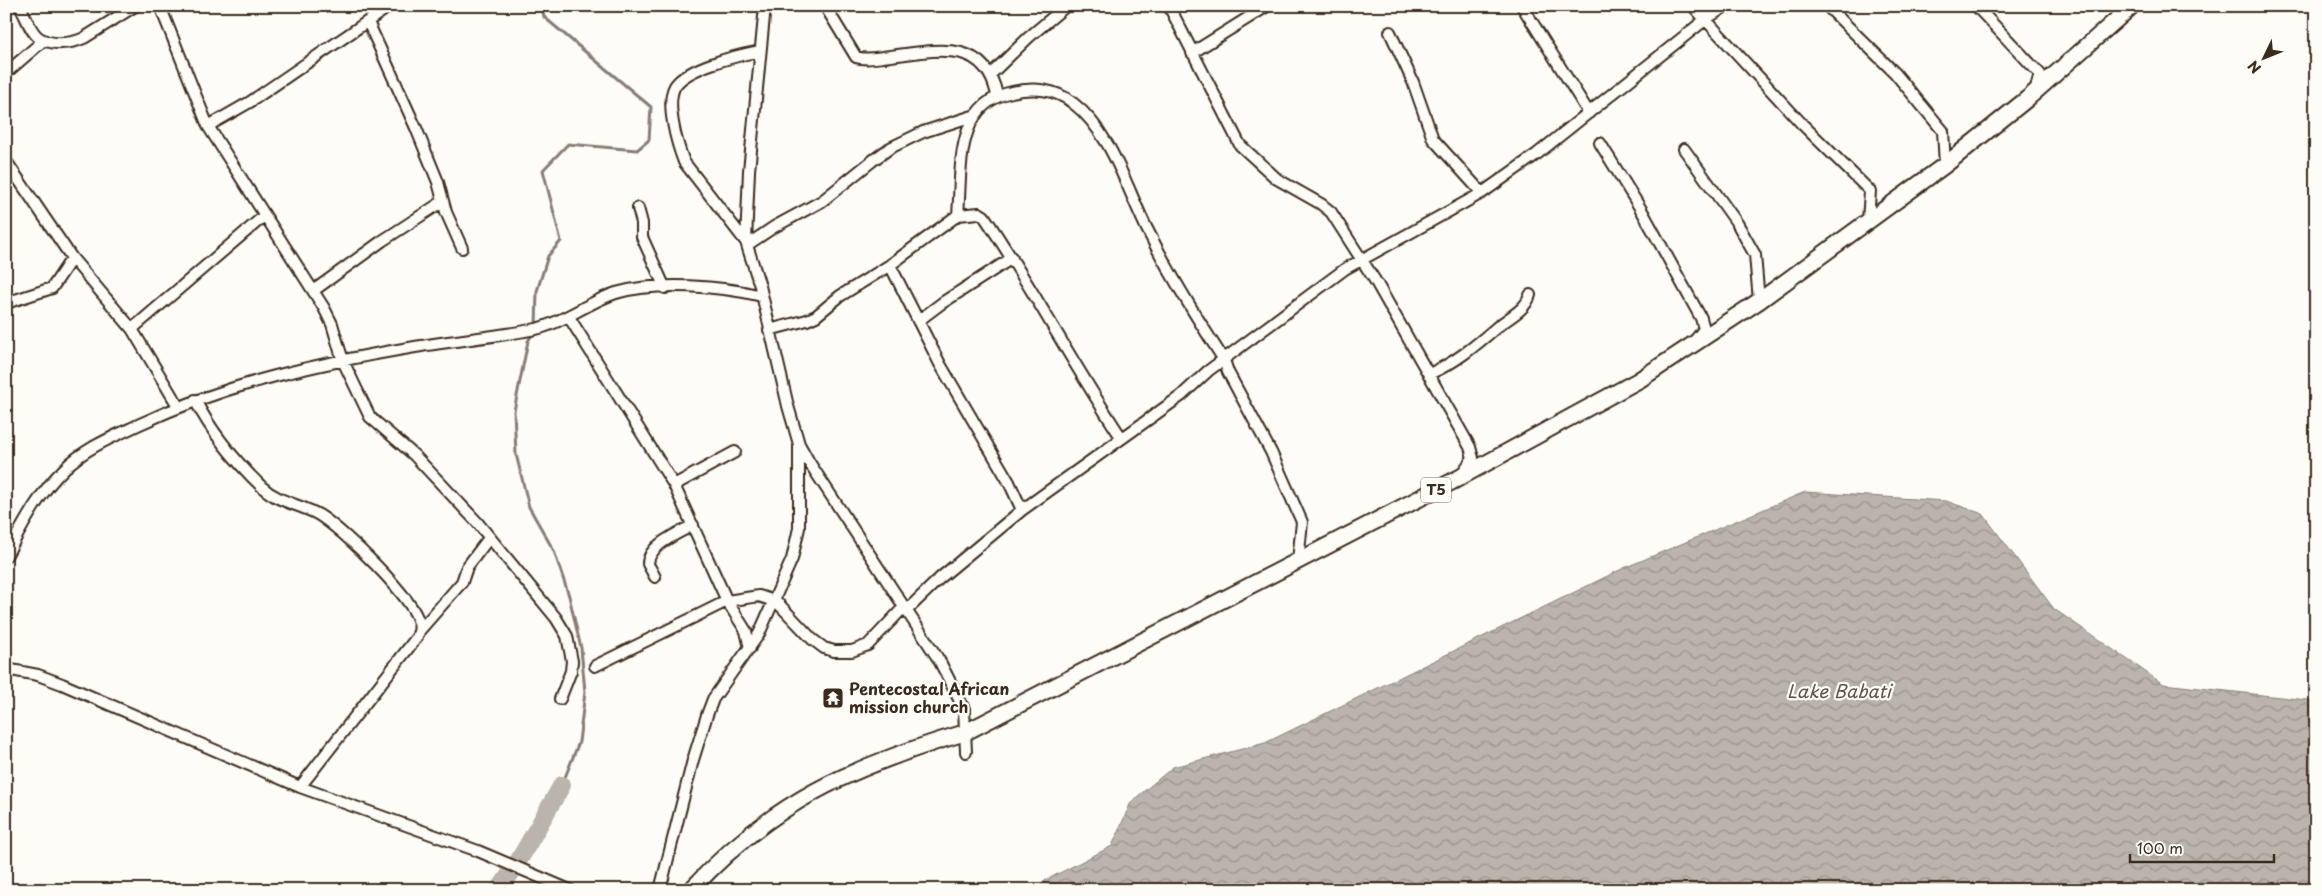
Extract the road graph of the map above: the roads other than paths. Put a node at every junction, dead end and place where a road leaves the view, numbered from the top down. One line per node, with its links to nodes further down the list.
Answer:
1 (20, 6): 19 (street)
2 (135, 6): 19 (street)
3 (160, 6): 28 (street)
4 (390, 6): 17 (street)
5 (765, 6): 20 (street)
6 (825, 6): 23 (street)
7 (1066, 6): 23 (street)
8 (1170, 6): 21 (street)
9 (1267, 6): 21 (street)
10 (1522, 6): 26 (street)
11 (1693, 6): 16 (street)
12 (1726, 6): 16 (street)
13 (1827, 6): 32 (street)
14 (1976, 6): 24 (street)
15 (2131, 6): 24 (highway, T5)
16 (1706, 19): 26 (street); 38 (street)
17 (368, 22): 28 (street); 34 (street)
18 (1390, 32): 33 (street)
19 (44, 40): 22 (street)
20 (760, 51): 39 (street); 39 (street)
21 (1192, 53): 43 (street)
22 (6, 73)
23 (990, 75): 25 (street)
24 (2034, 92): 32 (highway, T5)
25 (997, 95): 27 (street); 56 (street)
26 (1589, 113): 33 (street)
27 (976, 115): 36 (street); 39 (street)
28 (208, 126): 37 (street)
29 (1600, 142): 55 (street)
30 (1684, 149): 49 (street)
31 (6, 161): 41 (street)
32 (1946, 164): 38 (highway, T5)
33 (1482, 193): 43 (street)
34 (442, 202): 40 (street); 46 (street)
35 (638, 208): 45 (street)
36 (958, 215): 42 (street); 44 (street)
37 (264, 216): 46 (street); 53 (street)
38 (1868, 222): 49 (highway, T5)
39 (746, 243): 48 (street)
40 (462, 248)
41 (72, 258): 50 (street); 53 (street)
42 (1012, 258): 52 (street); 61 (street)
43 (1362, 259): 56 (street); 58 (street)
44 (890, 265): 52 (street); 54 (street)
45 (665, 288): 48 (street); 51 (street)
46 (313, 291): 57 (street)
47 (1530, 294): 58 (street)
48 (762, 296): 54 (street)
49 (1759, 301): 55 (highway, T5)
50 (6, 303)
51 (569, 317): 57 (street); 65 (street)
52 (918, 321): 66 (street)
53 (132, 329): 60 (street)
54 (769, 330): 62 (street)
55 (1690, 348): 64 (highway, T5)
56 (1224, 360): 61 (street); 70 (street)
57 (343, 361): 59 (street); 68 (street)
58 (1429, 374): 64 (street)
59 (195, 400): 60 (street); 75 (street)
60 (178, 406): 69 (street)
61 (1121, 437): 66 (street)
62 (799, 444): 72 (street); 74 (street)
63 (736, 452): 65 (street)
64 (1459, 478): 70 (highway, T5)
65 (674, 485): 67 (street)
66 (1022, 510): 74 (street)
67 (693, 525): 71 (street); 73 (street)
68 (489, 538): 75 (street); 79 (street)
69 (6, 556)
70 (1298, 561): 80 (highway, T5)
71 (654, 577)
72 (774, 600): 73 (street); 74 (street); 76 (street)
73 (727, 601): 76 (street); 77 (street)
74 (905, 609): 80 (street)
75 (420, 630): 82 (street)
76 (750, 648): 85 (street)
77 (595, 666)
78 (6, 668): 82 (street)
79 (560, 698)
80 (964, 733): 81 (street); 86 (highway, T5)
81 (966, 752)
82 (300, 787): 83 (street)
83 (551, 886): 84 (street)
84 (570, 890)
85 (660, 890)
86 (691, 890)

